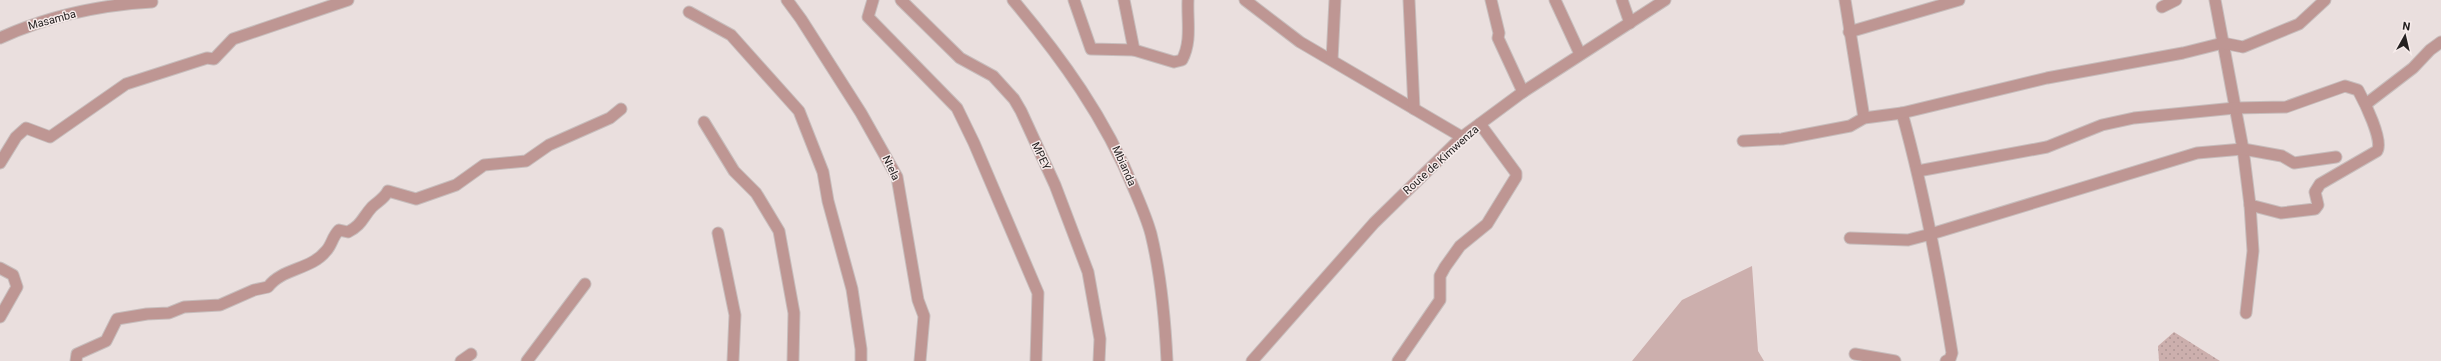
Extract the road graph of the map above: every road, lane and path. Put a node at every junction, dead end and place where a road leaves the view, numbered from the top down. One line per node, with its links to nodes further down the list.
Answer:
1 (348, 0): 46 (street)
2 (787, 0): 64 (street, Ntela)
3 (872, 0): 65 (street)
4 (901, 0): 66 (street, MPEY)
5 (1013, 0): 67 (street, Mbianda)
6 (1074, 0): 30 (street)
7 (1124, 0): 30 (street)
8 (1188, 0): 30 (street)
9 (1245, 0): 22 (street)
10 (1336, 0): 32 (street)
11 (1409, 0): 35 (street)
12 (1491, 0): 33 (street)
13 (1556, 0): 31 (street)
14 (1622, 0): 25 (street)
15 (1665, 0): 25 (street, Route de Kimwenza)
16 (1845, 0): 26 (street)
17 (1959, 0): 26 (street)
18 (2176, 0): 23 (street)
19 (2215, 0): 29 (street)
20 (2324, 0): 29 (street)
21 (152, 2): 27 (street, Masamba)
22 (1260, 5): 32 (street)
23 (2162, 7)
24 (689, 12): 63 (street)
25 (1630, 23): 31 (street, Route de Kimwenza)
26 (1849, 32): 39 (street)
27 (0, 38)
28 (2441, 42): 34 (street)
29 (2223, 43): 36 (street); 38 (street)
30 (1134, 50)
31 (1580, 54): 33 (street, Route de Kimwenza)
32 (1332, 60): 35 (street)
33 (1523, 92): 41 (street, Route de Kimwenza)
34 (2366, 104): 36 (street); 48 (street)
35 (1414, 108): 42 (street)
36 (2235, 108): 44 (street); 47 (street)
37 (621, 109): 58 (street)
38 (1902, 113): 39 (street); 47 (street)
39 (1864, 118): 43 (street)
40 (704, 122): 62 (street)
41 (1480, 124): 42 (street, Route de Kimwenza); 69 (street)
42 (1462, 137): 68 (street, Route de Kimwenza)
43 (1743, 141)
44 (2243, 149): 45 (street); 48 (street); 50 (street)
45 (2336, 157)
46 (0, 163)
47 (1918, 171): 50 (street)
48 (2250, 205): 54 (street)
49 (718, 233): 61 (street)
50 (1931, 234): 51 (street); 71 (street)
51 (1850, 238)
52 (0, 268): 55 (street)
53 (585, 284): 60 (street)
54 (2246, 313)
55 (0, 317)
56 (471, 354): 59 (street)
57 (1855, 354): 70 (street)
58 (76, 361)
59 (461, 361)
60 (527, 361)
61 (733, 361)
62 (793, 361)
63 (861, 361)
64 (920, 361)
65 (1036, 361)
66 (1099, 361)
67 (1166, 361)
68 (1252, 361)
69 (1398, 361)
70 (1895, 361)
71 (1946, 361)

